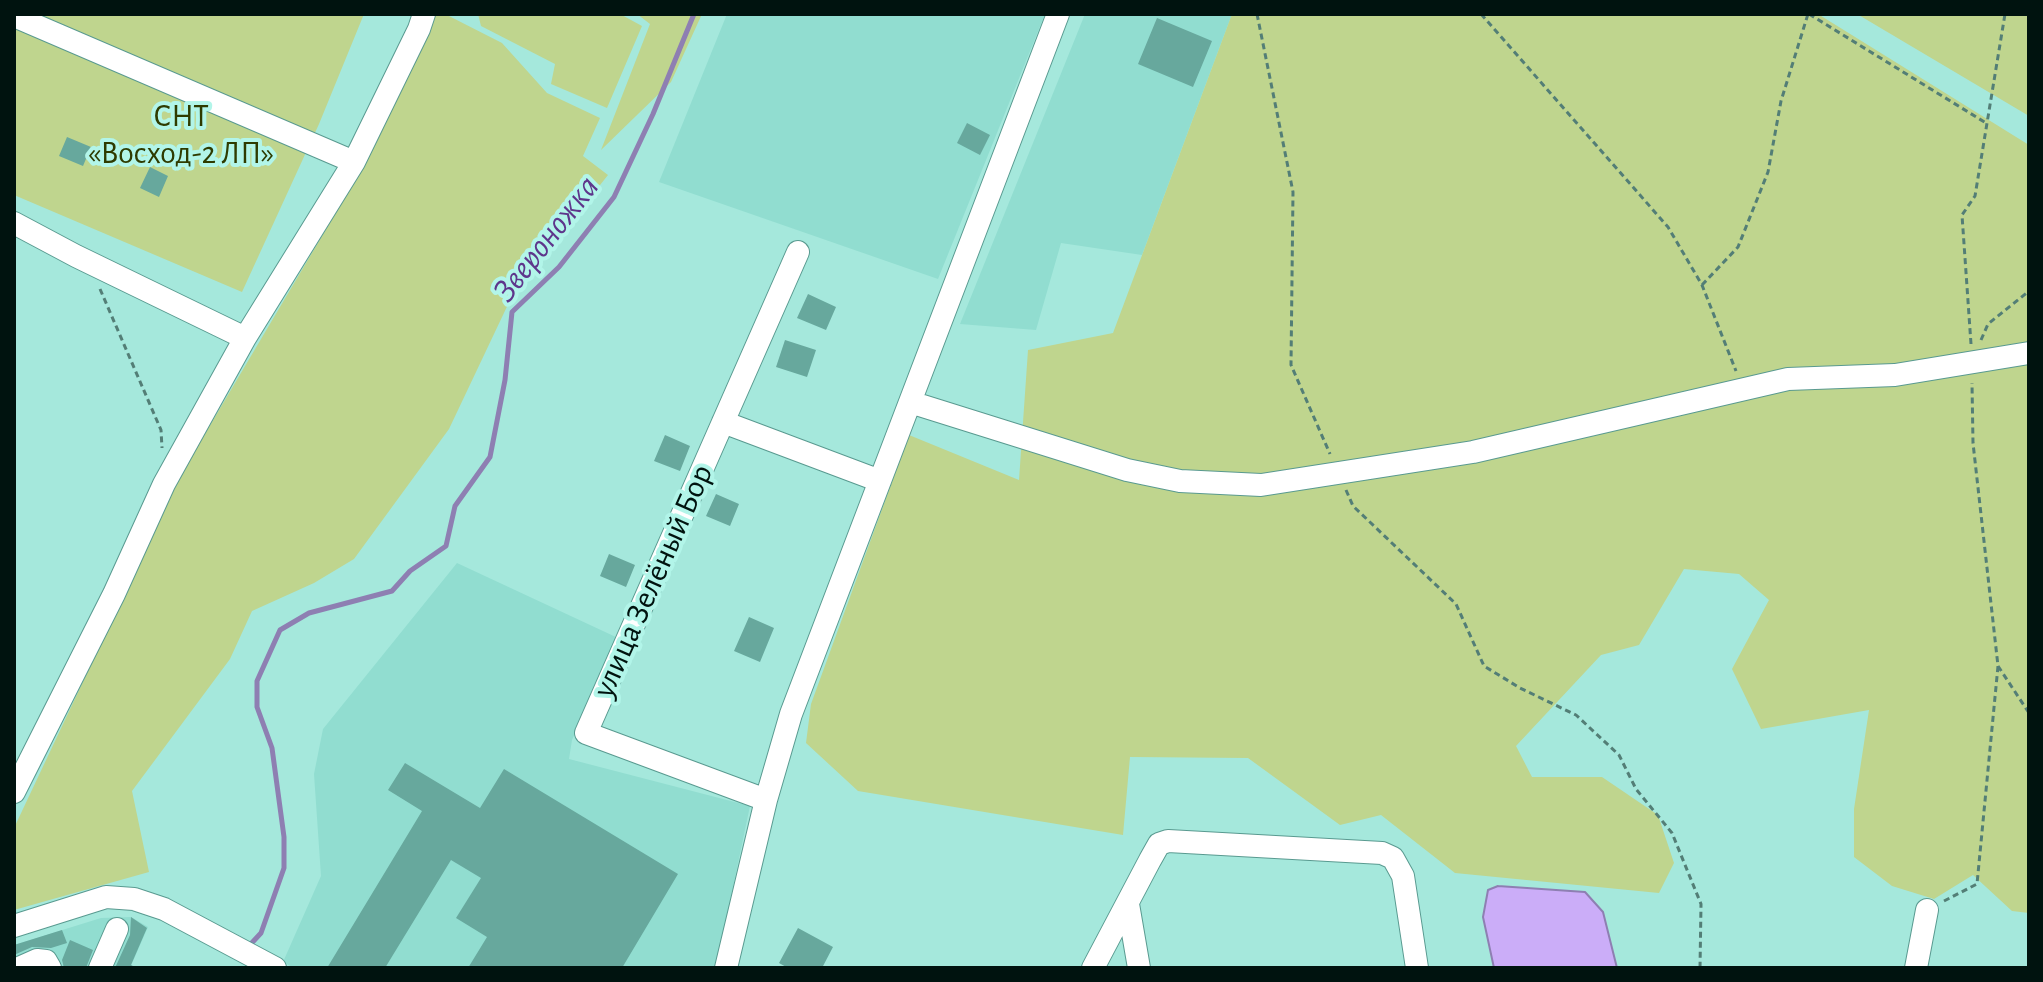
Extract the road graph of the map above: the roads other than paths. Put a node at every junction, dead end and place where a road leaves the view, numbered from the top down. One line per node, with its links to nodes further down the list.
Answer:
1 (424, 14): 4 (street)
2 (1058, 14): 9 (street)
3 (14, 16): 4 (street)
4 (354, 162): 7 (street)
5 (14, 223): 7 (street)
6 (798, 252): 10 (street, улица Зелёный Бор)
7 (245, 338): 12 (street)
8 (2029, 353): 9 (street)
9 (910, 402): 11 (street)
10 (723, 422): 11 (street); 13 (street, улица Зелёный Бор)
11 (880, 481): 13 (street)
12 (14, 792)
13 (766, 800): 22 (street)
14 (1128, 904): 23 (street); 24 (street); 25 (street)
15 (1927, 910): 26 (street)
16 (14, 926): 21 (street)
17 (117, 929): 20 (street)
18 (19, 968): 19 (street)
19 (50, 968)
20 (100, 968)
21 (275, 968)
22 (726, 968)
23 (1093, 968)
24 (1139, 968)
25 (1417, 968)
26 (1916, 968)

